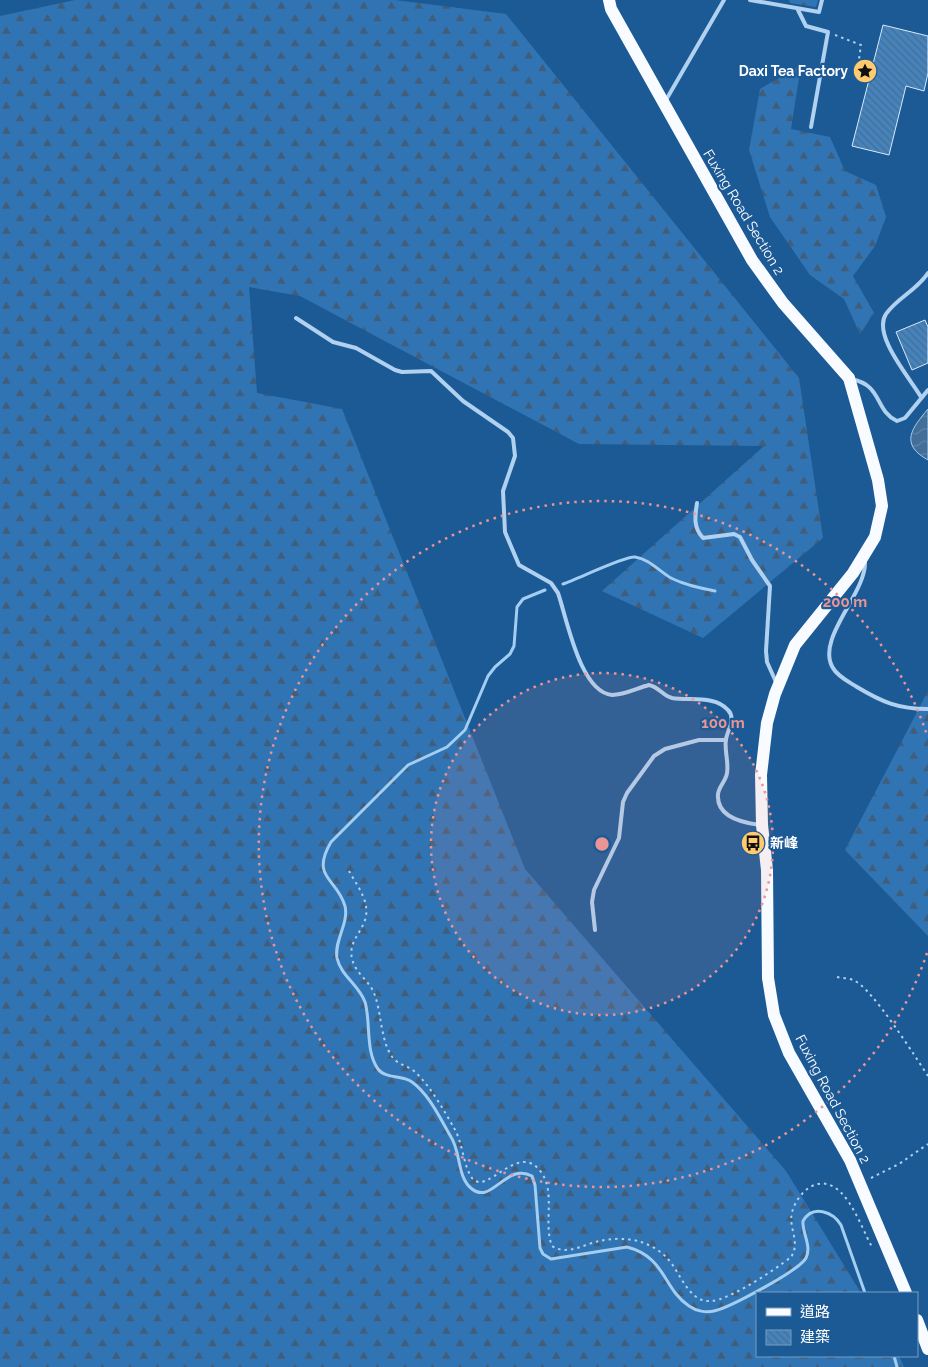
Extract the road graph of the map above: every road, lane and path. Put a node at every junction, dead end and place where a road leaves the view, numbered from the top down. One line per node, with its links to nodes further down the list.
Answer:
1 (609, 0): 8 (main road, Fuxing Road Section 2)
2 (724, 0): 8 (lane)
3 (750, 0): 5 (lane)
4 (822, 0): 5 (lane)
5 (798, 10): 6 (lane)
6 (828, 33): 7 (path); 9 (lane)
7 (870, 76)
8 (664, 104): 12 (main road, Fuxing Road Section 2)
9 (812, 127)
10 (928, 274): 14 (lane)
11 (296, 318): 19 (lane)
12 (849, 378): 14 (lane); 16 (main road, Fuxing Road Section 2)
13 (928, 390): 14 (lane)
14 (921, 397)
15 (697, 503): 17 (lane)
16 (865, 555): 17 (main road, Fuxing Road Section 2); 18 (lane)
17 (779, 686): 20 (main road, Fuxing Road Section 2)
18 (928, 709)
19 (726, 740): 20 (lane); 22 (lane)
20 (762, 825): 26 (main road, Fuxing Road Section 2)
21 (348, 871): 27 (path)
22 (596, 930)
23 (838, 978): 24 (path)
24 (928, 1076)
25 (928, 1144): 26 (path)
26 (860, 1184): 28 (main road, Fuxing Road Section 2)
27 (873, 1248)
28 (906, 1292)
29 (918, 1323): 30 (main road)
30 (928, 1349)

